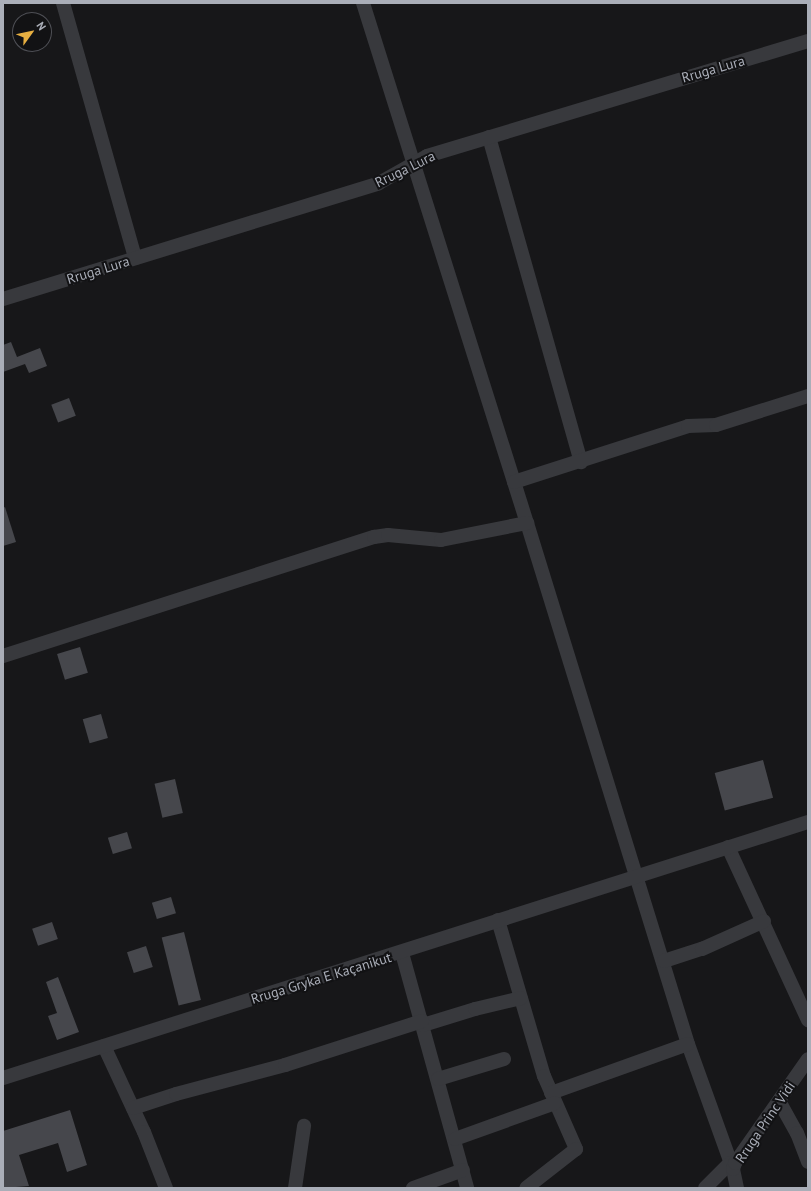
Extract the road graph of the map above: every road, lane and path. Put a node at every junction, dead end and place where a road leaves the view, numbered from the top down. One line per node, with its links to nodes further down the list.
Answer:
1 (63, 3): 6 (street)
2 (363, 3): 5 (street)
3 (808, 41): 4 (street, Rruga Lura)
4 (489, 137): 5 (street, Rruga Lura); 9 (street)
5 (412, 164): 6 (street, Rruga Lura); 10 (street)
6 (135, 258): 7 (street, Rruga Lura)
7 (3, 299)
8 (808, 396): 9 (street)
9 (581, 462): 10 (street)
10 (514, 482): 11 (street)
11 (528, 523): 12 (street); 15 (street)
12 (3, 656)
13 (808, 822): 14 (street, Rruga Gryka E Kaçanikut)
14 (728, 847): 15 (street, Rruga Gryka E Kaçanikut); 17 (street)
15 (637, 876): 16 (street, Rruga Gryka E Kaçanikut); 19 (street)
16 (498, 920): 18 (street, Rruga Gryka E Kaçanikut); 20 (street)
17 (764, 921): 19 (street); 21 (street)
18 (402, 953): 22 (street); 24 (street, Rruga Gryka E Kaçanikut)
19 (664, 960): 23 (street)
20 (521, 998): 22 (street); 29 (street)
21 (808, 1020)
22 (422, 1023): 28 (street); 31 (street)
23 (688, 1044): 29 (street); 35 (street)
24 (104, 1046): 27 (street, Rruga Gryka E Kaçanikut); 31 (street)
25 (504, 1059): 28 (street)
26 (808, 1059): 30 (street, Rruga Princ Vidi)
27 (3, 1078)
28 (438, 1079): 33 (street)
29 (553, 1098): 33 (street); 41 (street)
30 (779, 1101): 34 (street); 35 (street, Rruga Princ Vidi)
31 (134, 1108): 37 (street)
32 (304, 1126): 38 (street)
33 (455, 1139): 36 (street)
34 (808, 1162)
35 (731, 1166): 42 (street); 43 (street, Rruga Princ Vidi)
36 (463, 1170): 39 (street); 40 (street)
37 (166, 1188)
38 (295, 1188)
39 (413, 1188)
40 (467, 1188)
41 (526, 1188)
42 (704, 1188)
43 (737, 1188)

